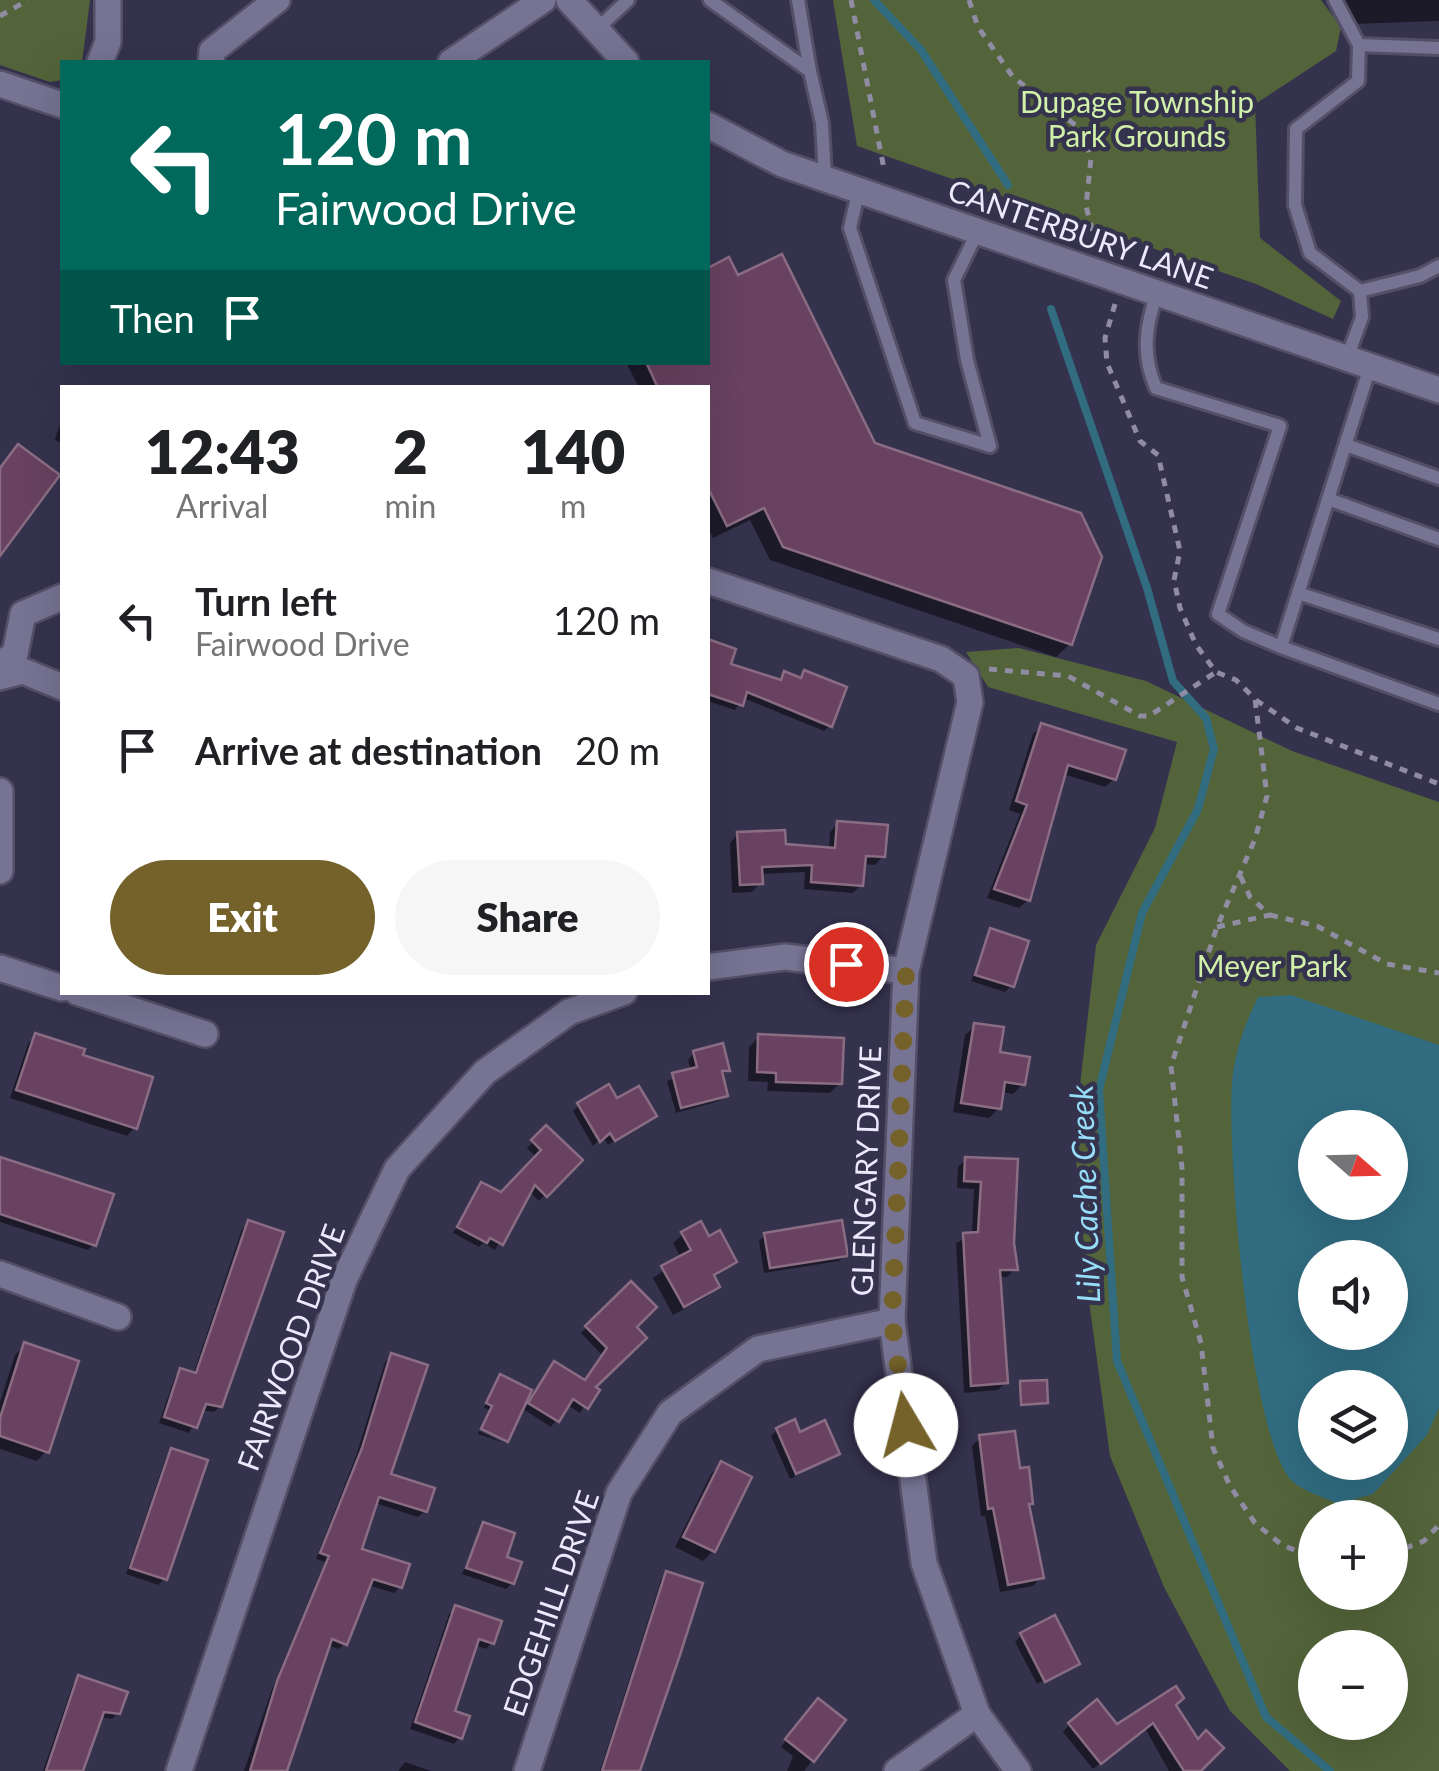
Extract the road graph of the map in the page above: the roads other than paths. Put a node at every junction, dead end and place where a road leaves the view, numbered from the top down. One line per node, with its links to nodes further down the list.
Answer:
1 (108, 0): 12 (street)
2 (278, 0): 13 (street)
3 (543, 0): 14 (street)
4 (568, 0): 9 (street)
5 (628, 0): 9 (lane)
6 (710, 0): 16 (lane)
7 (798, 0): 16 (lane)
8 (1334, 0): 10 (lane)
9 (596, 30): 15 (street)
10 (1359, 44): 11 (lane); 24 (lane)
11 (1439, 48)
12 (101, 60)
13 (210, 60)
14 (457, 60)
15 (624, 60)
16 (810, 71): 20 (lane)
17 (0, 84): 18 (street)
18 (60, 103)
19 (710, 126): 20 (street, CANTERBURY LANE)
20 (825, 178): 21 (street, CANTERBURY LANE)
21 (859, 189): 22 (street, CANTERBURY LANE); 22 (lane)
22 (978, 231): 25 (street, CANTERBURY LANE)
23 (1439, 266): 24 (lane)
24 (1360, 291): 26 (lane)
25 (1158, 294): 26 (street, CANTERBURY LANE); 36 (lane)
26 (1359, 363): 27 (street, CANTERBURY LANE); 28 (lane)
27 (1439, 390)
28 (1346, 445): 29 (lane); 30 (lane)
29 (1439, 478)
30 (1328, 499): 31 (lane); 33 (lane)
31 (1439, 538)
32 (710, 582): 45 (street, GLENGARY DRIVE)
33 (1298, 593): 35 (lane); 36 (lane)
34 (60, 599): 37 (street)
35 (1439, 639)
36 (1281, 647): 40 (lane)
37 (0, 664)
38 (0, 677): 39 (street)
39 (60, 686)
40 (1439, 704)
41 (0, 792): 42 (street)
42 (0, 871)
43 (710, 967): 45 (street)
44 (0, 968): 46 (street)
45 (906, 972): 53 (street, GLENGARY DRIVE)
46 (60, 987)
47 (85, 995): 50 (street)
48 (606, 995): 49 (street, FAIRWOOD DRIVE)
49 (563, 1002): 55 (street, FAIRWOOD DRIVE)
50 (205, 1034)
51 (0, 1274): 52 (street)
52 (118, 1317)
53 (892, 1321): 54 (street, GLENGARY DRIVE); 56 (street, EDGEHILL DRIVE)
54 (977, 1714): 57 (street); 58 (street, GLENGARY DRIVE)
55 (179, 1771)
56 (527, 1771)
57 (896, 1771)
58 (1018, 1771)

